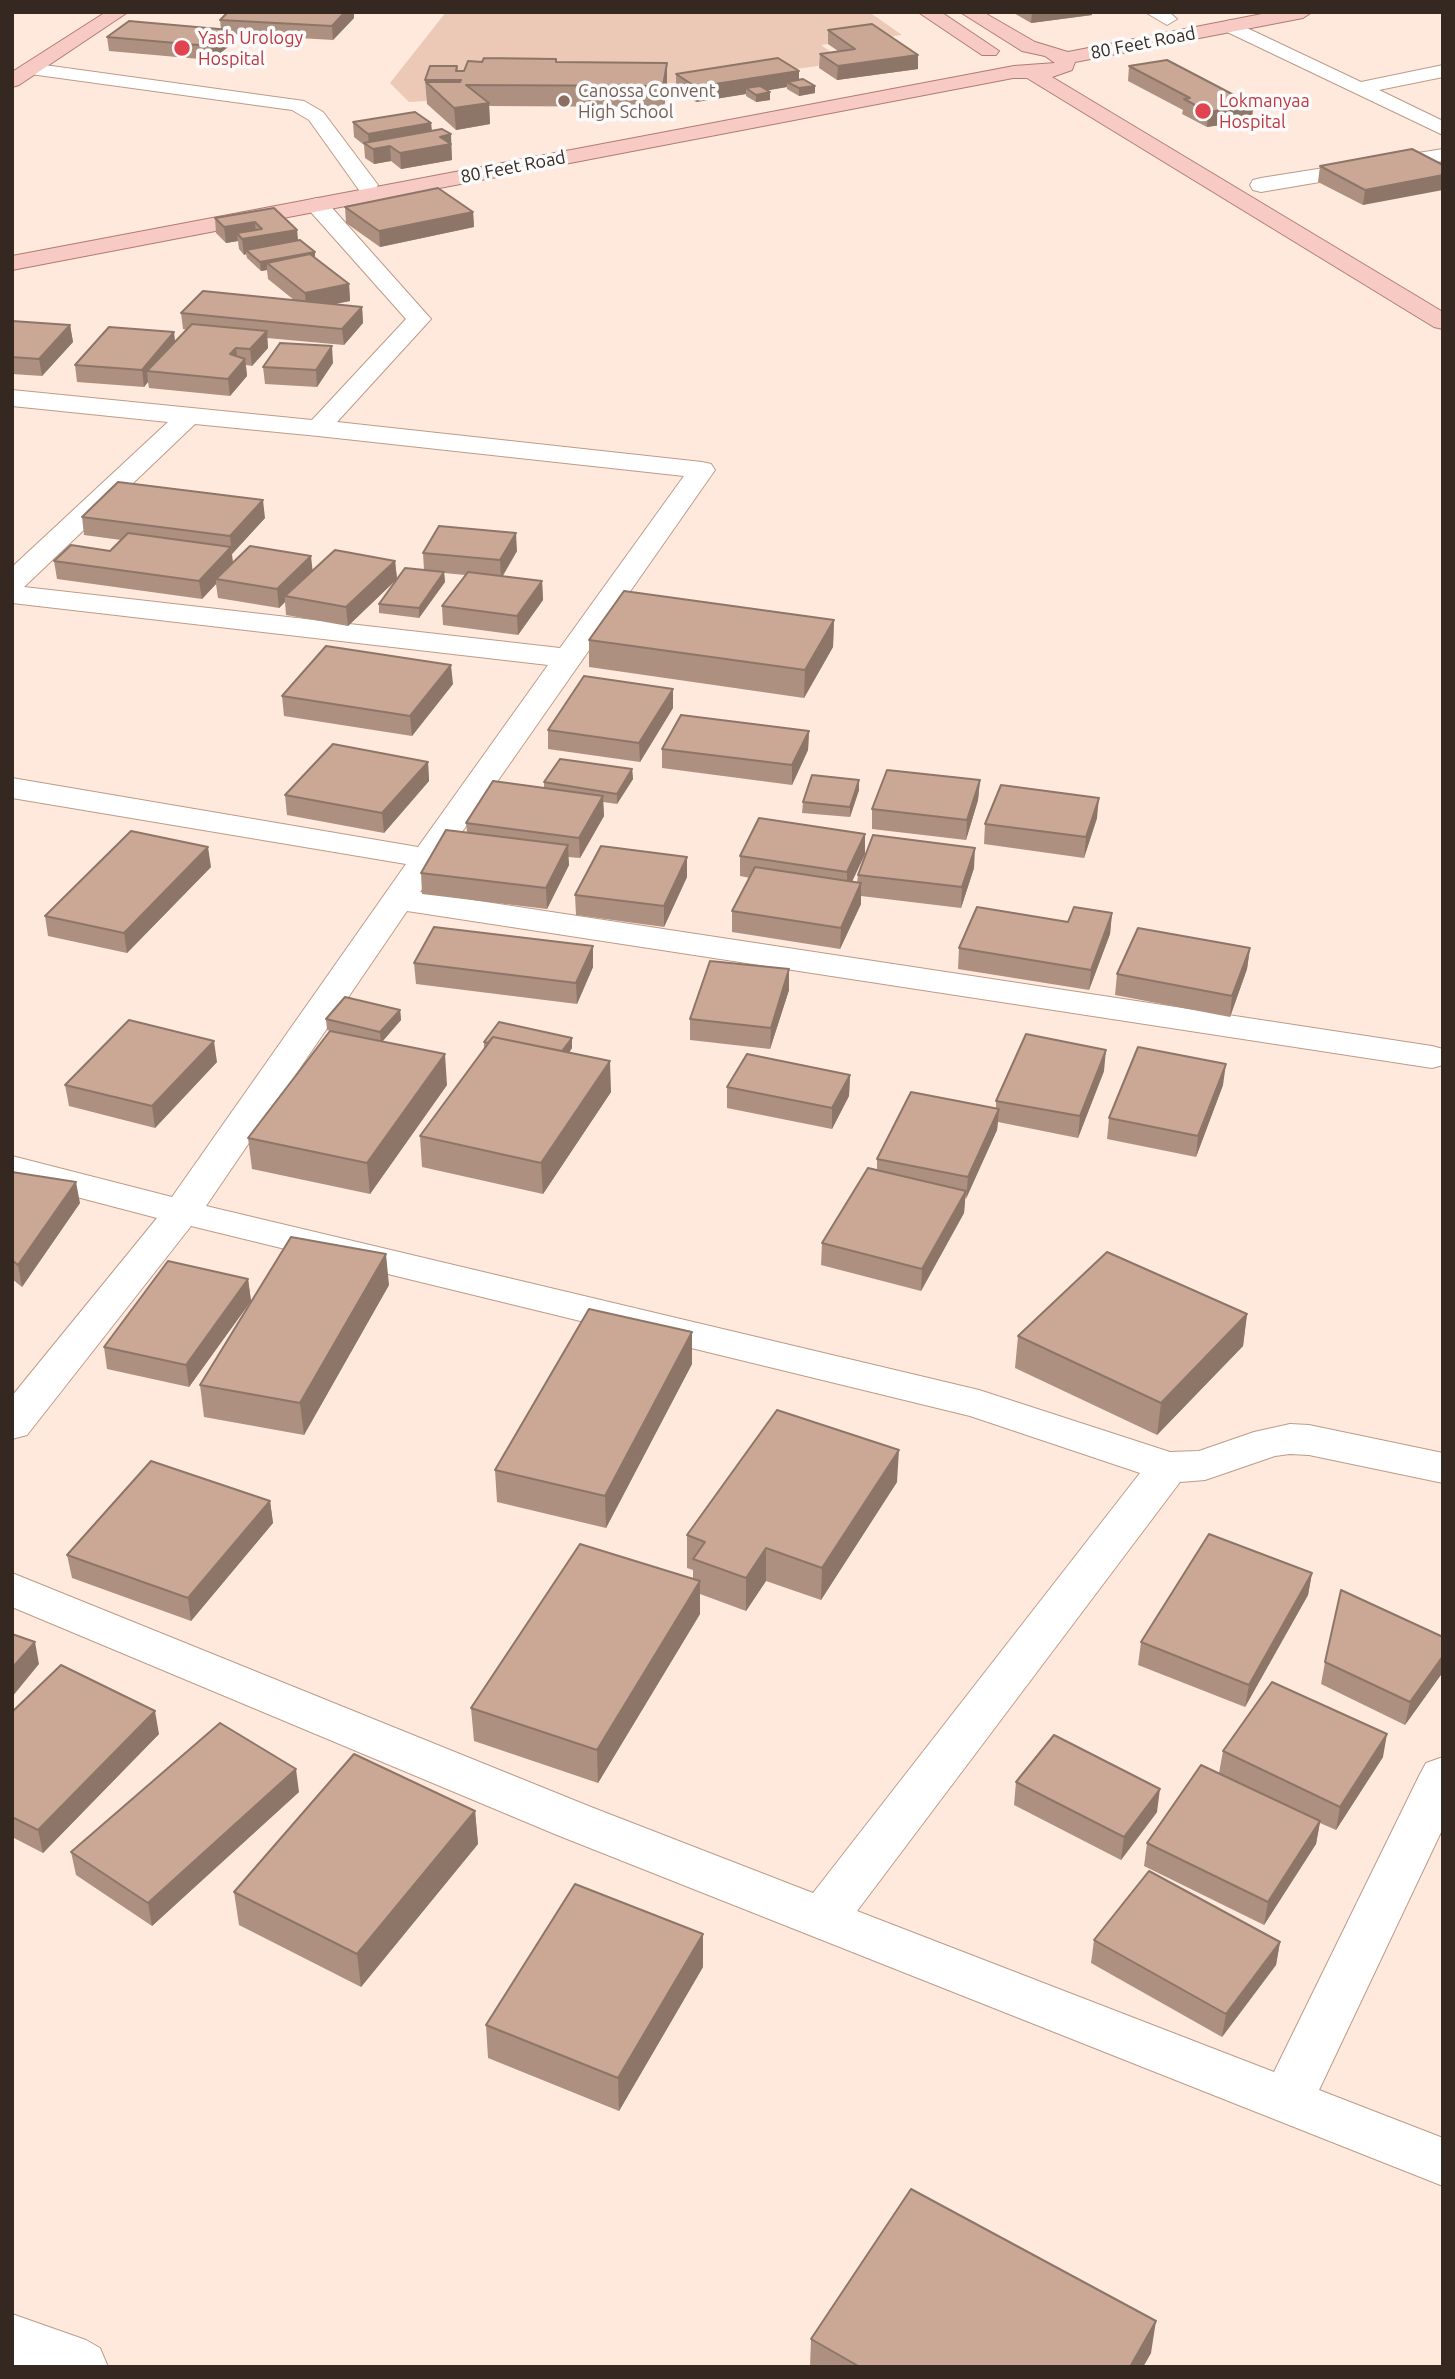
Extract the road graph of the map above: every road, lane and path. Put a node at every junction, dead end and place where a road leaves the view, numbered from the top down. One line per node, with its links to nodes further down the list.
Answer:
1 (88, 12): 12 (main road)
2 (119, 12): 10 (main road)
3 (927, 12): 11 (main road)
4 (969, 12): 9 (main road)
5 (1202, 12): 7 (main road, 80 Feet Road)
6 (1303, 12): 8 (main road, 80 Feet Road)
7 (1161, 16): 9 (main road, 80 Feet Road)
8 (1230, 26): 13 (main road, 80 Feet Road); 17 (street)
9 (1034, 48): 11 (main road, 80 Feet Road); 13 (main road)
10 (50, 57): 12 (street)
11 (989, 58): 15 (main road); 22 (main road, 80 Feet Road)
12 (22, 61): 16 (main road); 22 (street)
13 (1063, 63): 15 (main road, 80 Feet Road); 19 (main road)
14 (1443, 71): 17 (street)
15 (1023, 73): 25 (main road, 80 Feet Road); 28 (main road)
16 (12, 81)
17 (1359, 88): 18 (street)
18 (1443, 129)
19 (1179, 137)
20 (1443, 155): 23 (street)
21 (1238, 172): 23 (main road)
22 (367, 185): 26 (main road, 80 Feet Road)
23 (1261, 185): 24 (main road)
24 (1291, 202)
25 (317, 205): 27 (main road, 80 Feet Road); 31 (street)
26 (12, 251)
27 (12, 263)
28 (1443, 322)
29 (12, 398): 30 (street)
30 (189, 416): 31 (street); 32 (street)
31 (318, 428): 34 (street)
32 (12, 583)
33 (12, 594): 34 (street)
34 (569, 658): 36 (street)
35 (12, 788): 36 (street)
36 (427, 858): 37 (street)
37 (398, 900): 38 (street); 40 (street)
38 (1432, 1057)
39 (12, 1168): 40 (street)
40 (182, 1212): 41 (street); 42 (street)
41 (12, 1425)
42 (1168, 1467): 43 (street); 46 (street)
43 (1443, 1468)
44 (12, 1589): 46 (street)
45 (1443, 1776): 47 (street)
46 (823, 1918): 47 (street)
47 (1287, 2101): 48 (street)
48 (1443, 2162)
49 (12, 2340): 50 (street)
50 (79, 2367)

